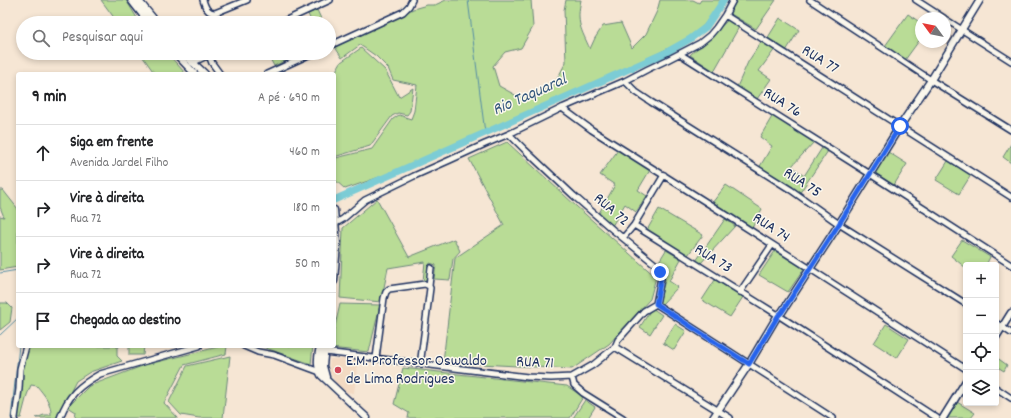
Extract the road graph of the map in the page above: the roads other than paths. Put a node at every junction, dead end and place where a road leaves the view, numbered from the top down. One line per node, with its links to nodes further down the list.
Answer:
1 (131, 0): 13 (main road)
2 (138, 0): 14 (main road)
3 (203, 0): 4 (street)
4 (247, 0)
5 (330, 0): 15 (street)
6 (412, 0): 18 (street)
7 (733, 0): 12 (street)
8 (810, 0): 31 (street)
9 (916, 0): 11 (street)
10 (980, 0): 17 (main road)
11 (935, 12)
12 (725, 15): 19 (street); 34 (street, RUA 77)
13 (144, 16)
14 (151, 16)
15 (295, 16)
16 (951, 22): 17 (street)
17 (962, 29): 25 (street); 31 (main road)
18 (336, 43)
19 (680, 54): 32 (street); 37 (street, RUA 76)
20 (181, 60): 27 (main road)
21 (189, 60): 26 (main road)
22 (198, 60): 26 (street)
23 (212, 60): 29 (street)
24 (298, 60): 30 (street)
25 (1011, 61)
26 (192, 63): 28 (main road)
27 (193, 72)
28 (203, 72)
29 (219, 72)
30 (271, 72)
31 (931, 80): 34 (main road); 35 (street)
32 (625, 81): 33 (street); 41 (street, RUA 75)
33 (562, 108): 36 (street); 38 (street, RUA 74)
34 (900, 126): 37 (main road); 39 (street, RUA 77)
35 (1011, 130)
36 (509, 134): 40 (street); 43 (street, RUA 72)
37 (870, 174): 41 (main road); 46 (street, RUA 76)
38 (664, 175): 42 (street); 44 (street, RUA 74)
39 (1011, 197)
40 (336, 223): 45 (main road)
41 (839, 224): 48 (main road); 51 (street, RUA 75)
42 (634, 225): 43 (street); 50 (street, RUA 73)
43 (623, 238): 52 (street, RUA 72)
44 (772, 245): 48 (street, RUA 74); 50 (street)
45 (336, 256)
46 (1011, 265)
47 (431, 268): 49 (street)
48 (810, 269): 54 (main road); 68 (street, RUA 74)
49 (429, 286): 65 (street); 66 (street)
50 (740, 292): 54 (street, RUA 73)
51 (963, 302)
52 (656, 304): 59 (street, RUA 71); 67 (street)
53 (1011, 313): 56 (main road)
54 (778, 316): 67 (main road); 83 (street, RUA 73)
55 (999, 325): 56 (street)
56 (1002, 327): 57 (street); 58 (main road)
57 (1011, 333)
58 (997, 334)
59 (614, 347): 70 (street, RUA 71); 75 (street)
60 (25, 348): 76 (street)
61 (192, 348): 77 (street)
62 (249, 348): 69 (street)
63 (320, 348): 69 (main road)
64 (325, 349): 65 (street, RUA 71); 71 (main road)
65 (376, 358): 70 (street, RUA 71)
66 (421, 358)
67 (749, 364): 75 (main road); 82 (street)
68 (963, 367)
69 (320, 372): 71 (main road)
70 (572, 377): 79 (street)
71 (327, 381): 78 (main road)
72 (963, 386): 84 (main road)
73 (999, 390): 74 (street)
74 (1011, 398)
75 (718, 410): 80 (main road); 81 (street)
76 (15, 418)
77 (60, 418)
78 (367, 418)
79 (623, 418)
80 (713, 418)
81 (730, 418)
82 (833, 418)
83 (937, 418)
84 (943, 418)

